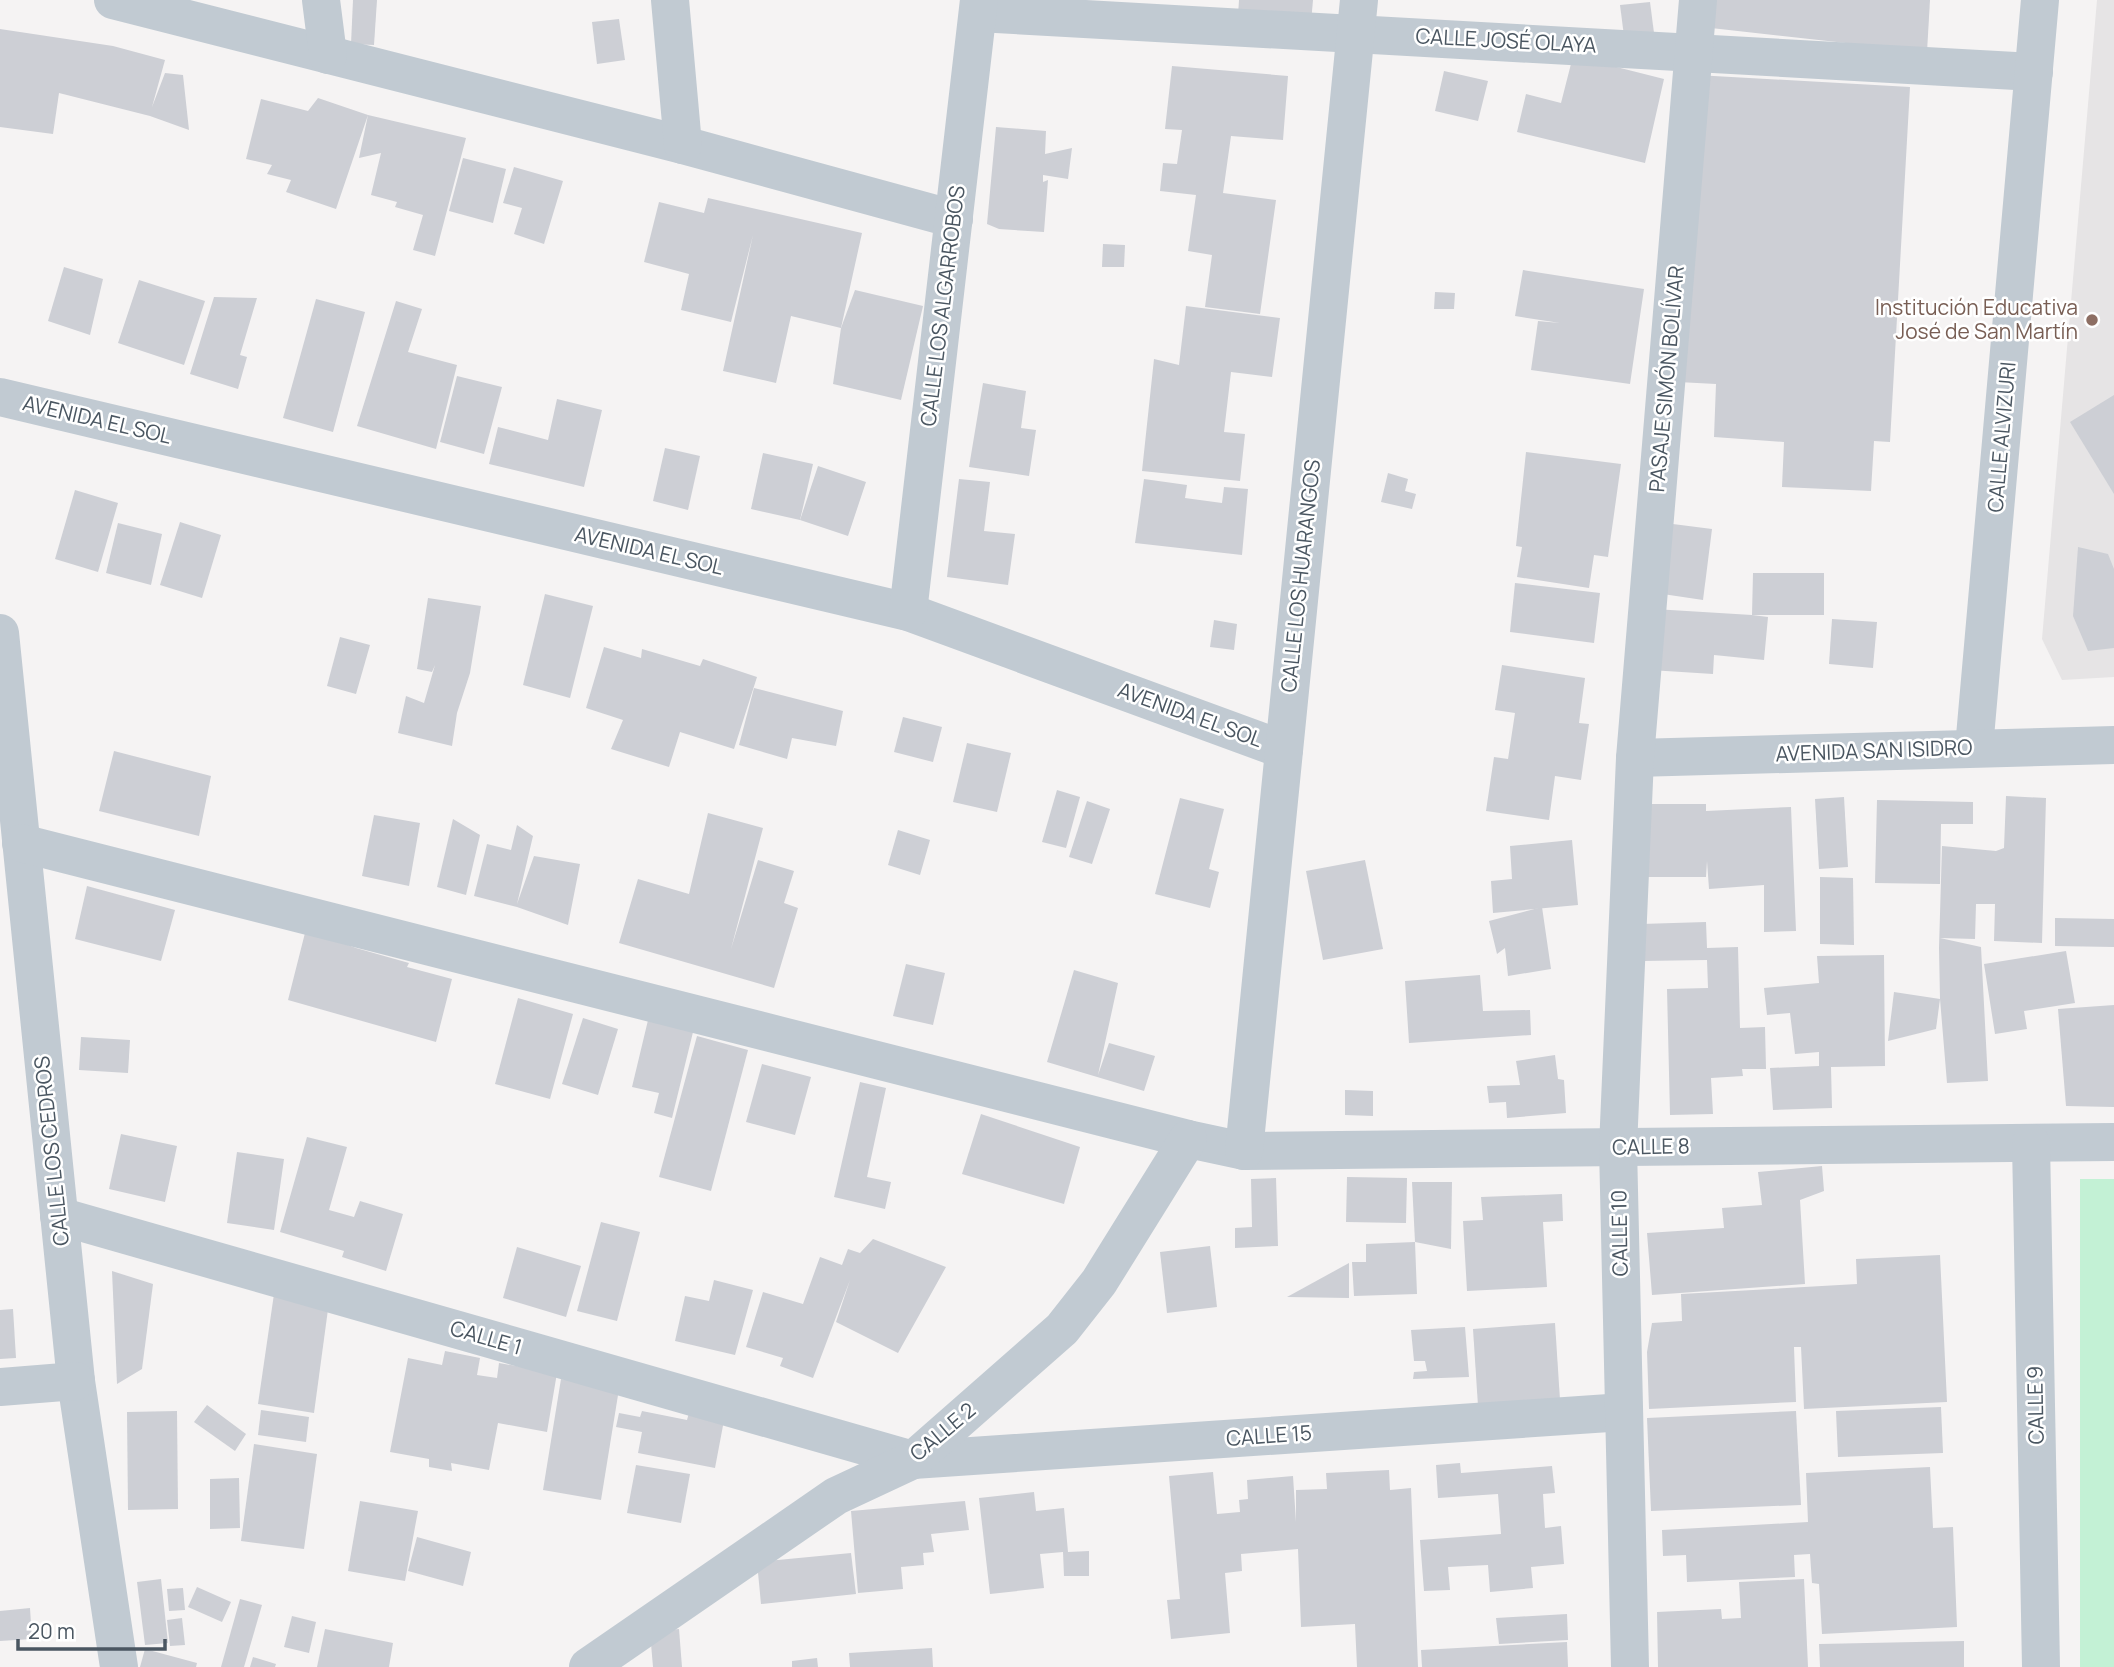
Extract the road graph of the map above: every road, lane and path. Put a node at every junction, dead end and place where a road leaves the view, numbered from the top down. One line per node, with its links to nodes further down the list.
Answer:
1 (113, 0): 9 (street)
2 (321, 0): 9 (street)
3 (670, 0): 11 (street)
4 (1698, 0): 8 (street, PASAJE SIMÓN BOLÍVAR)
5 (2040, 0): 10 (street, CALLE ALVIZURI)
6 (979, 6): 7 (street, CALLE JOSÉ OLAYA); 12 (street, CALLE LOS ALGARROBOS)
7 (1357, 16): 8 (street, CALLE JOSÉ OLAYA); 19 (street, CALLE LOS HUARANGOS)
8 (1694, 52): 10 (street, CALLE JOSÉ OLAYA); 20 (street, PASAJE SIMÓN BOLÍVAR)
9 (328, 55): 11 (street)
10 (2034, 72): 18 (street, CALLE ALVIZURI)
11 (682, 145): 12 (street)
12 (954, 219): 14 (street, CALLE LOS ALGARROBOS)
13 (0, 397): 14 (street, AVENIDA EL SOL)
14 (908, 612): 19 (street, AVENIDA EL SOL)
15 (0, 633): 16 (street, CALLE LOS CEDROS)
16 (2, 675): 21 (street, CALLE LOS CEDROS)
17 (2114, 745): 18 (street, AVENIDA SAN ISIDRO)
18 (1974, 748): 20 (street, AVENIDA SAN ISIDRO)
19 (1284, 750): 26 (street, CALLE LOS HUARANGOS)
20 (1635, 758): 25 (street, CALLE 10)
21 (21, 843): 22 (street, CALLE 8); 27 (street, CALLE LOS CEDROS)
22 (1188, 1139): 26 (street, CALLE 8); 31 (street, CALLE 2)
23 (2114, 1142): 24 (street, CALLE 8)
24 (2031, 1143): 25 (street, CALLE 8); 35 (street, CALLE 9)
25 (1618, 1147): 26 (street, CALLE 8); 30 (street, CALLE 10)
26 (1244, 1151)
27 (59, 1216): 28 (street, CALLE LOS CEDROS); 31 (street, CALLE 1)
28 (76, 1381): 29 (street); 32 (street, CALLE LOS CEDROS)
29 (0, 1387)
30 (1624, 1412): 31 (street, CALLE 15); 34 (street, CALLE 10)
31 (913, 1460): 33 (street, CALLE 2)
32 (119, 1667)
33 (587, 1667)
34 (1630, 1667)
35 (2041, 1667)

